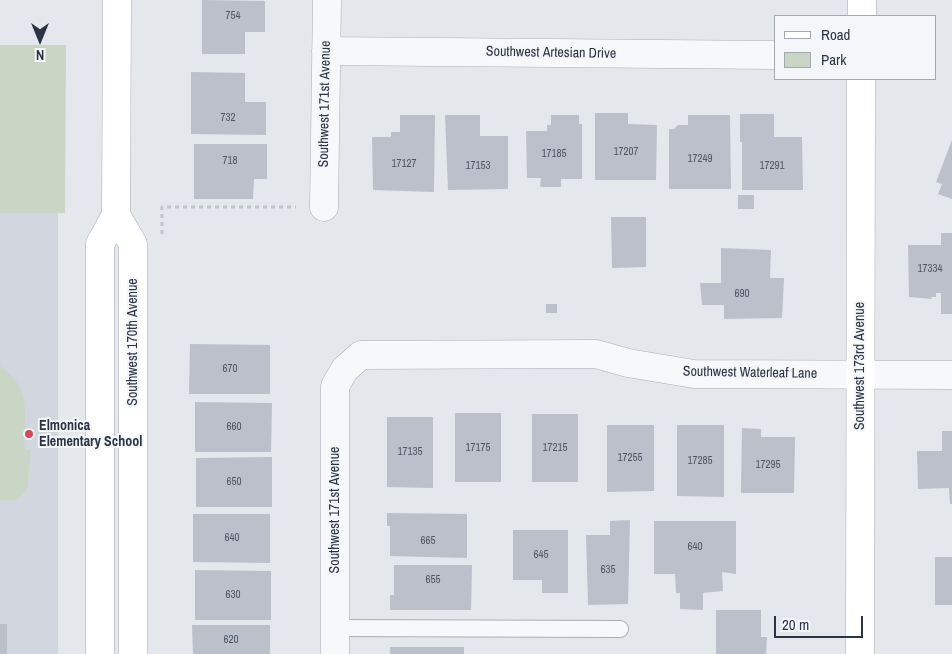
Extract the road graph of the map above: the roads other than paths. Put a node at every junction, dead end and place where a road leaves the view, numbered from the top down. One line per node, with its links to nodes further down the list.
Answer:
1 (117, 0): 9 (main road)
2 (327, 0): 5 (street, Southwest 171st Avenue)
3 (862, 0): 4 (main road)
4 (862, 15)
5 (326, 51): 6 (street, Southwest Artesian Drive); 8 (street, Southwest 171st Avenue)
6 (774, 56)
7 (861, 80): 12 (main road, Southwest 173rd Avenue)
8 (324, 207)
9 (116, 215): 15 (main road); 16 (main road, Southwest 170th Avenue)
10 (345, 369): 12 (street, Southwest Waterleaf Lane); 14 (street, Southwest 171st Avenue)
11 (952, 375): 12 (street, Southwest Waterleaf Lane)
12 (859, 376): 17 (main road, Southwest 173rd Avenue)
13 (620, 629): 14 (lane)
14 (335, 641)
15 (100, 654)
16 (133, 654)
17 (860, 654)

